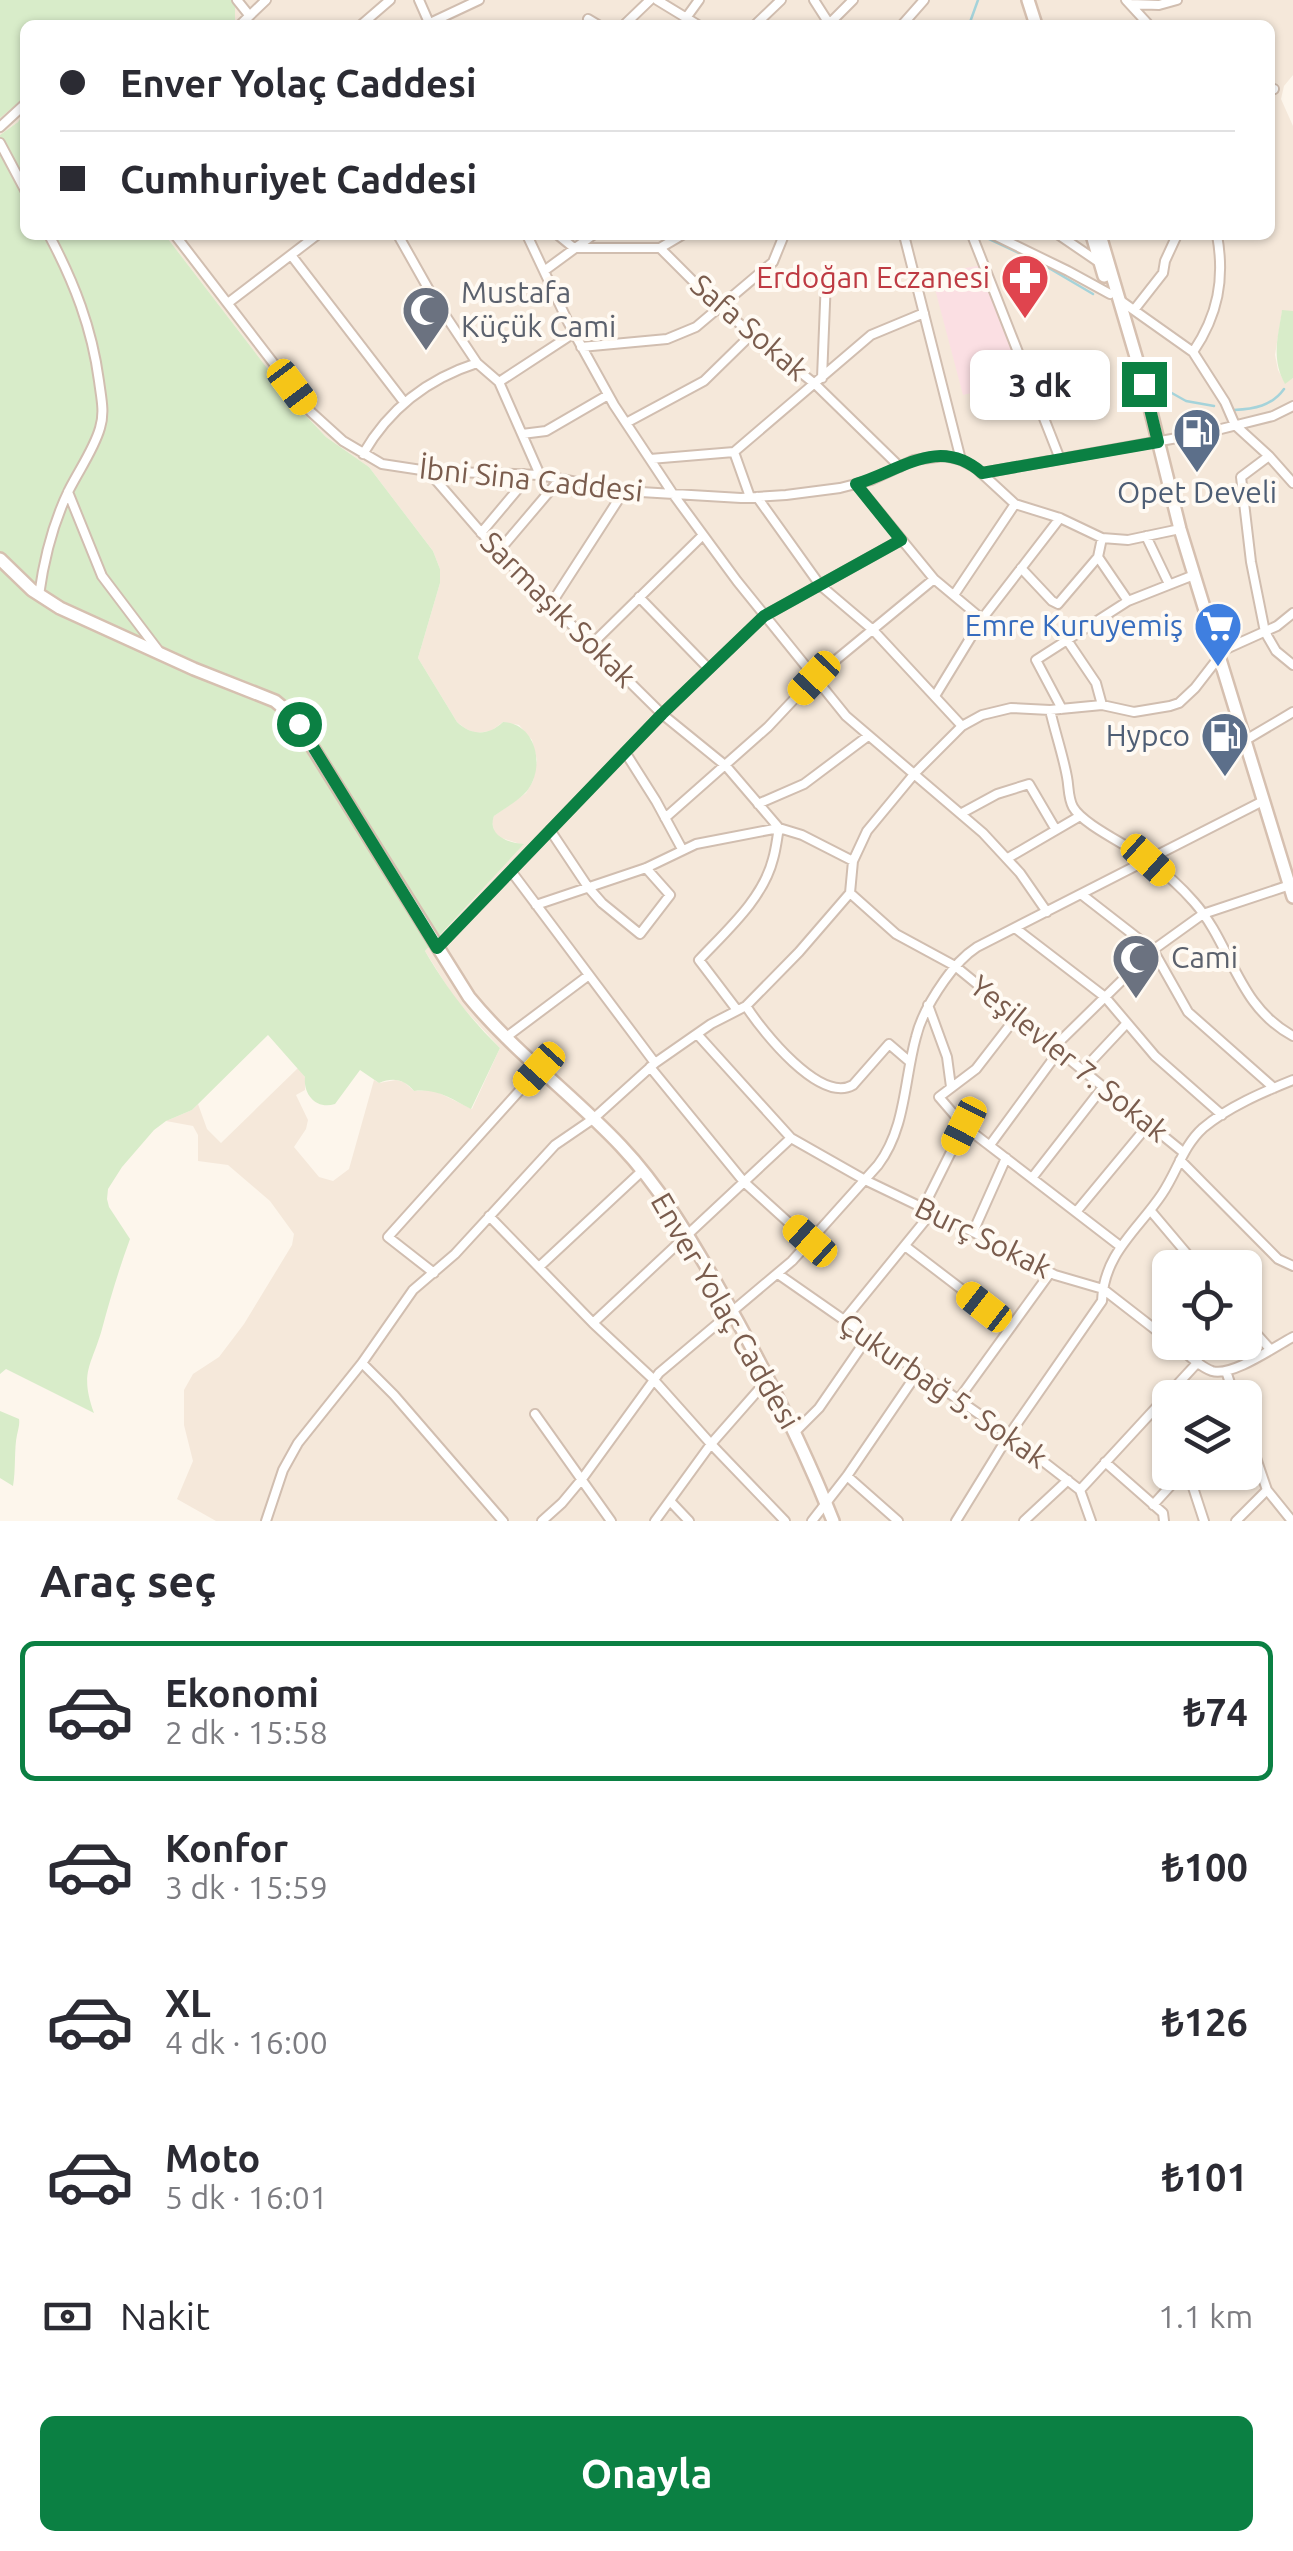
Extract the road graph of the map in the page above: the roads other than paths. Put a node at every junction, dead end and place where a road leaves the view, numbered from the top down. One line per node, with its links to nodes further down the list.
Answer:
1 (237, 0): 13 (street)
2 (266, 0): 13 (street)
3 (390, 0): 16 (street)
4 (480, 0): 17 (street)
5 (654, 0): 14 (street); 18 (street)
6 (699, 0): 14 (street)
7 (780, 0): 20 (street)
8 (853, 0): 21 (street)
9 (924, 0): 22 (street)
10 (1177, 0): 12 (street)
11 (1128, 2): 12 (street)
12 (1159, 3)
13 (250, 15): 15 (street)
14 (686, 18): 19 (street)
15 (245, 20)
16 (367, 20)
17 (438, 20)
18 (630, 20)
19 (689, 20)
20 (759, 20)
21 (833, 20)
22 (906, 20)
23 (20, 109): 24 (street)
24 (0, 128)
25 (0, 143): 26 (street)
26 (20, 181)
27 (51, 240): 88 (street)
28 (178, 240): 45 (street, İbni Sina Caddesi)
29 (186, 240): 45 (street)
30 (310, 240): 48 (street)
31 (401, 240): 61 (street)
32 (529, 240): 50 (street)
33 (564, 240): 46 (street)
34 (586, 240): 46 (street)
35 (674, 240): 47 (street)
36 (782, 240): 54 (street)
37 (905, 240): 56 (street)
38 (974, 240): 75 (street)
39 (1005, 240): 52 (street)
40 (1066, 240): 49 (street)
41 (1093, 240): 49 (street)
42 (1101, 240): 52 (street)
43 (1176, 240): 55 (street)
44 (1218, 240): 60 (street)
45 (182, 244): 53 (street, İbni Sina Caddesi)
46 (574, 248): 47 (street); 50 (street)
47 (660, 248): 54 (street, Safa Sokak)
48 (291, 255): 53 (street); 65 (street)
49 (1100, 263): 52 (street)
50 (544, 271): 57 (street)
51 (826, 278): 62 (street)
52 (1114, 297): 55 (street); 70 (street)
53 (228, 302): 72 (street, İbni Sina Caddesi)
54 (720, 308): 58 (street, Safa Sokak); 59 (street)
55 (1134, 310): 60 (street)
56 (924, 313): 62 (street); 76 (street)
57 (574, 332): 59 (street); 63 (street)
58 (752, 334): 62 (street, Safa Sokak); 67 (street)
59 (581, 347): 64 (street)
60 (1192, 352): 68 (street)
61 (477, 363): 63 (street); 65 (street)
62 (818, 381): 71 (street); 78 (street, Safa Sokak)
63 (499, 382): 69 (street)
64 (608, 395): 67 (street); 69 (street)
65 (404, 402): 72 (street)
66 (1293, 406): 68 (street)
67 (626, 423): 74 (street)
68 (1235, 426): 70 (street); 73 (street)
69 (522, 434): 83 (street)
70 (1158, 442): 75 (street); 93 (street)
71 (734, 452): 74 (street); 90 (street)
72 (363, 454): 80 (street, İbni Sina Caddesi)
73 (1269, 456): 79 (street); 116 (street)
74 (650, 459): 89 (street)
75 (1060, 459): 81 (street)
76 (961, 460): 78 (street, İbni Sina Caddesi); 81 (street)
77 (1293, 464): 79 (street)
78 (900, 467): 85 (street, İbni Sina Caddesi)
79 (1282, 470): 86 (street)
80 (428, 471): 82 (street, İbni Sina Caddesi); 94 (street, Sarmaşık Sokak)
81 (982, 473): 91 (street)
82 (524, 474): 83 (street, İbni Sina Caddesi); 94 (street)
83 (540, 475): 84 (street, İbni Sina Caddesi)
84 (560, 479): 87 (street, İbni Sina Caddesi); 99 (street)
85 (856, 484): 90 (street, İbni Sina Caddesi); 98 (street)
86 (1293, 484)
87 (624, 491): 89 (street, İbni Sina Caddesi); 111 (street)
88 (68, 492): 107 (street); 119 (street)
89 (673, 494): 90 (street, İbni Sina Caddesi); 95 (street)
90 (753, 497): 105 (street)
91 (1015, 504): 92 (street); 108 (street)
92 (1060, 518): 97 (street); 102 (street)
93 (1180, 528): 96 (street); 103 (street)
94 (481, 533): 99 (street, Sarmaşık Sokak)
95 (703, 535): 109 (street); 113 (street)
96 (1146, 536): 97 (street); 106 (street)
97 (1102, 538): 100 (street)
98 (901, 540): 104 (street); 105 (street)
99 (498, 552): 111 (street, Sarmaşık Sokak)
100 (1098, 557): 102 (street); 110 (street)
101 (0, 559): 107 (street, Enver Yolaç Caddesi)
102 (1021, 568): 114 (street)
103 (1194, 575): 106 (street); 120 (street)
104 (934, 579): 108 (street); 115 (street)
105 (820, 584): 113 (street); 115 (street)
106 (1170, 584): 110 (street)
107 (39, 595): 119 (street, Enver Yolaç Caddesi)
108 (954, 595): 114 (street)
109 (639, 598): 118 (street); 122 (street)
110 (1128, 600): 117 (street)
111 (551, 604): 118 (street, Sarmaşık Sokak)
112 (1293, 613): 116 (street)
113 (764, 616): 122 (street); 123 (street)
114 (982, 619): 124 (street)
115 (873, 630): 123 (street); 124 (street)
116 (1266, 632): 120 (street); 121 (street)
117 (1068, 640): 125 (street); 126 (street)
118 (592, 644): 129 (street, Sarmaşık Sokak)
119 (160, 654): 158 (street, Enver Yolaç Caddesi)
120 (1218, 655): 125 (street); 132 (street)
121 (1293, 665)
122 (708, 669): 129 (street)
123 (814, 678): 131 (street); 134 (street)
124 (935, 696): 130 (street)
125 (1102, 705): 126 (street)
126 (1062, 709): 127 (street)
127 (1050, 710): 130 (street); 139 (street)
128 (1293, 712): 132 (street)
129 (662, 714): 133 (street); 134 (street, Sarmaşık Sokak)
130 (962, 726): 135 (street)
131 (868, 736): 135 (street); 137 (street)
132 (1244, 741): 136 (street)
133 (625, 752): 140 (street); 142 (street)
134 (726, 766): 137 (street, Sarmaşık Sokak); 140 (street)
135 (914, 773): 138 (street); 147 (street)
136 (1263, 801): 146 (street); 150 (street)
137 (758, 804): 141 (street, Sarmaşık Sokak)
138 (962, 813): 143 (street); 145 (street)
139 (1080, 816): 143 (street); 146 (street)
140 (666, 818): 144 (street)
141 (779, 828): 144 (street); 147 (street); 164 (street)
142 (550, 830): 149 (street); 151 (street)
143 (1056, 830): 145 (street)
144 (682, 850): 148 (street)
145 (1008, 858): 155 (street)
146 (1148, 860): 153 (street); 156 (street)
147 (852, 862): 152 (street)
148 (646, 868): 151 (street); 151 (street)
149 (511, 871): 154 (street); 158 (street)
150 (1291, 886): 156 (street)
151 (588, 888): 154 (street)
152 (850, 893): 160 (street, Yeşilevler 7. Sokak); 164 (street)
153 (1081, 894): 155 (street); 159 (street)
154 (536, 905): 161 (street)
155 (1047, 912): 157 (street)
156 (1203, 914): 159 (street); 168 (street)
157 (1015, 928): 160 (street); 162 (street)
158 (437, 948): 169 (street, Enver Yolaç Caddesi)
159 (1153, 950): 162 (street); 178 (street)
160 (955, 966): 163 (street); 165 (street, Yeşilevler 7. Sokak)
161 (589, 975): 169 (street); 172 (street)
162 (1105, 997): 166 (street); 170 (street)
163 (928, 1005): 171 (street); 177 (street)
164 (741, 1008): 167 (street); 171 (street)
165 (1017, 1016): 170 (street, Yeşilevler 7. Sokak); 177 (street)
166 (1127, 1023): 174 (street); 179 (street)
167 (696, 1034): 172 (street); 183 (street, Burç Sokak)
168 (1293, 1036)
169 (506, 1038): 173 (street, Enver Yolaç Caddesi)
170 (1057, 1049): 174 (street, Yeşilevler 7. Sokak); 184 (street)
171 (910, 1062): 189 (street)
172 (652, 1065): 180 (street); 190 (street)
173 (539, 1069): 180 (street, Enver Yolaç Caddesi); 205 (street)
174 (1083, 1070): 176 (street, Yeşilevler 7. Sokak)
175 (1293, 1080): 178 (street)
176 (1103, 1087): 181 (street, Yeşilevler 7. Sokak); 188 (street)
177 (951, 1088): 182 (street)
178 (1274, 1088): 179 (street)
179 (1222, 1115): 185 (street)
180 (593, 1119): 187 (street, Enver Yolaç Caddesi); 195 (street)
181 (1149, 1124): 185 (street, Yeşilevler 7. Sokak); 194 (street)
182 (964, 1126): 184 (street); 191 (street)
183 (791, 1138): 189 (street, Burç Sokak); 190 (street)
184 (990, 1145): 186 (street)
185 (1182, 1156): 192 (street); 202 (street, Yeşilevler 7. Sokak)
186 (1006, 1158): 188 (street); 196 (street)
187 (642, 1171): 197 (street, Enver Yolaç Caddesi); 203 (street)
188 (1032, 1178): 194 (street)
189 (865, 1180): 191 (street, Burç Sokak); 198 (street)
190 (744, 1182): 197 (street); 198 (street)
191 (922, 1208): 193 (street, Burç Sokak)
192 (1150, 1210): 200 (street); 201 (street)
193 (932, 1212): 196 (street, Burç Sokak); 199 (street)
194 (1076, 1212): 200 (street)
195 (490, 1216): 203 (street); 205 (street)
196 (973, 1232): 204 (street, Burç Sokak)
197 (688, 1236): 208 (street, Enver Yolaç Caddesi); 210 (street)
198 (810, 1241): 206 (street)
199 (905, 1246): 209 (street); 211 (street)
200 (1120, 1246): 207 (street)
201 (1184, 1250)
202 (1293, 1266)
203 (539, 1267): 210 (street)
204 (1050, 1272): 207 (street, Burç Sokak); 211 (street)
205 (434, 1273): 219 (street)
206 (778, 1274): 208 (street); 209 (street, Çukurbağ 5. Sokak)
207 (1102, 1289): 212 (street, Burç Sokak); 228 (street)
208 (732, 1312): 222 (street, Enver Yolaç Caddesi); 223 (street)
209 (844, 1320): 213 (street, Çukurbağ 5. Sokak)
210 (593, 1323): 223 (street)
211 (1010, 1327): 225 (street)
212 (1152, 1327)
213 (868, 1337): 220 (street, Çukurbağ 5. Sokak); 227 (street)
214 (1293, 1338): 216 (street)
215 (1262, 1341): 216 (street)
216 (1270, 1350): 221 (street)
217 (1195, 1360): 218 (street, Burç Sokak)
218 (1198, 1362): 221 (street, Burç Sokak); 230 (street)
219 (362, 1363): 242 (street); 243 (street)
220 (918, 1372): 225 (street, Çukurbağ 5. Sokak); 232 (street)
221 (1226, 1372): 224 (street)
222 (769, 1378): 227 (street, Enver Yolaç Caddesi); 229 (street)
223 (653, 1379): 229 (street); 233 (street)
224 (1229, 1380)
225 (958, 1400): 228 (street, Çukurbağ 5. Sokak)
226 (535, 1414): 233 (street)
227 (796, 1431): 240 (street, Enver Yolaç Caddesi)
228 (1009, 1435): 234 (street, Çukurbağ 5. Sokak); 252 (street)
229 (711, 1444): 239 (street); 248 (street)
230 (1105, 1462): 235 (street); 241 (street)
231 (1262, 1475): 238 (street)
232 (847, 1476): 240 (street); 251 (street)
233 (582, 1479): 244 (street); 245 (street)
234 (1068, 1480): 235 (street, Çukurbağ 5. Sokak); 253 (street)
235 (1080, 1490): 254 (street)
236 (1168, 1490): 241 (street)
237 (1193, 1490): 256 (street)
238 (1267, 1490): 257 (street); 258 (street)
239 (670, 1501): 246 (street); 247 (street)
240 (826, 1503): 249 (street); 250 (street, Enver Yolaç Caddesi)
241 (1154, 1504): 255 (street)
242 (266, 1521)
243 (503, 1521)
244 (542, 1521)
245 (611, 1521)
246 (655, 1521)
247 (689, 1521)
248 (785, 1521)
249 (812, 1521)
250 (833, 1521)
251 (898, 1521)
252 (956, 1521)
253 (1024, 1521)
254 (1091, 1521)
255 (1164, 1521)
256 (1204, 1521)
257 (1236, 1521)
258 (1292, 1521)

